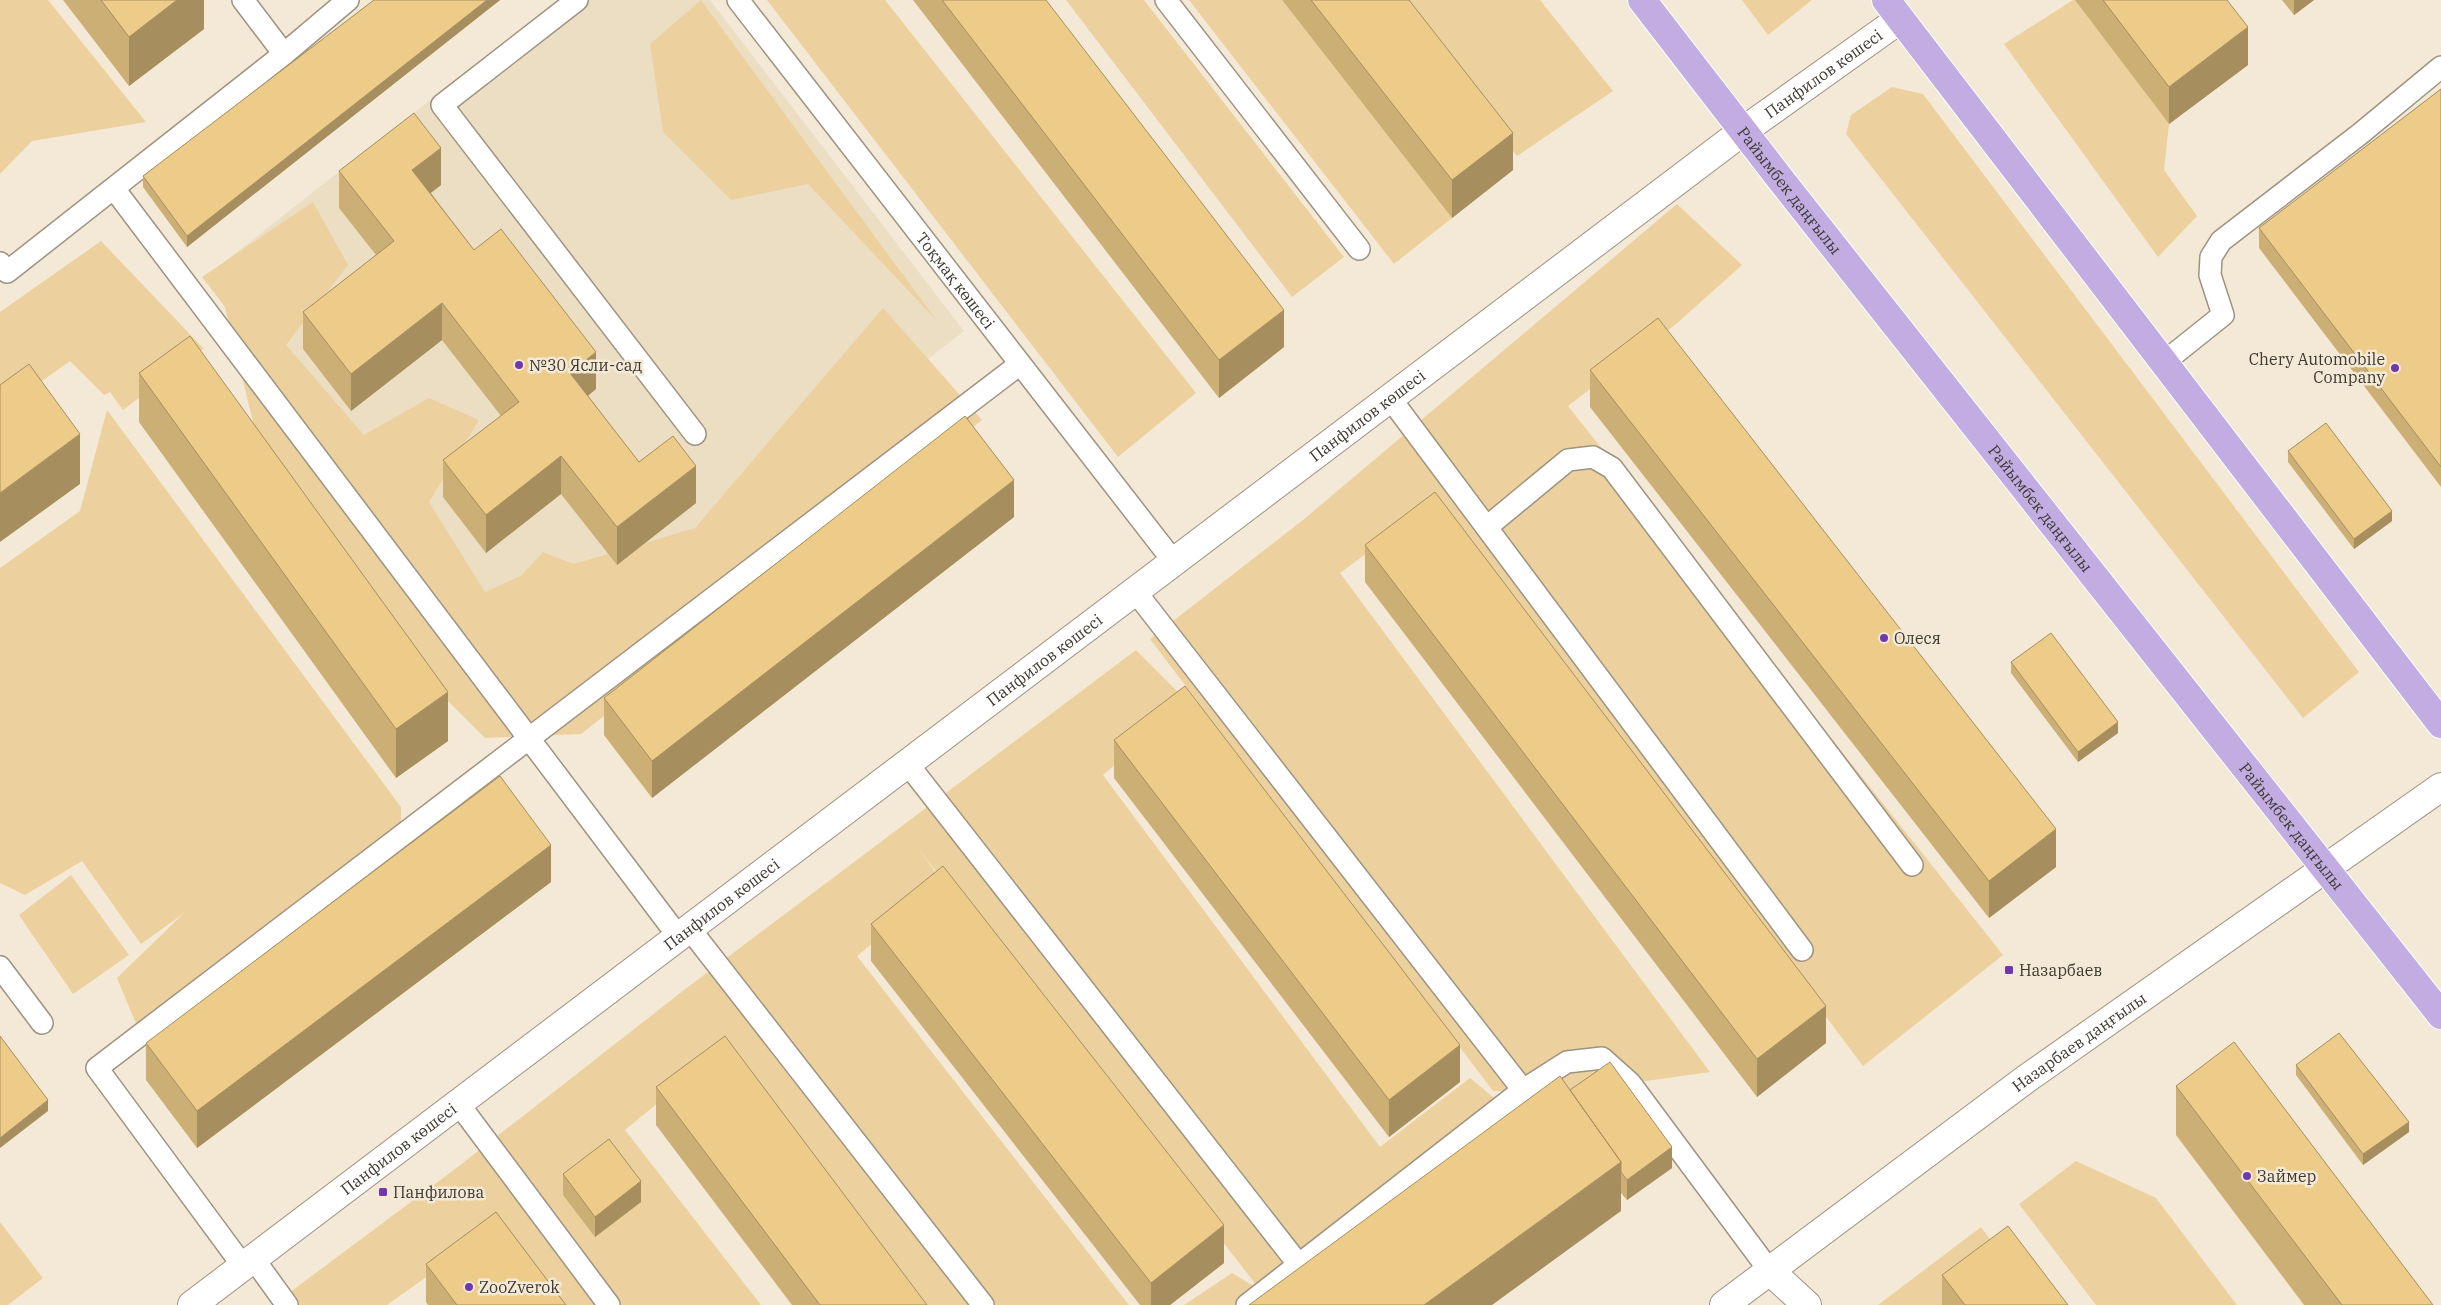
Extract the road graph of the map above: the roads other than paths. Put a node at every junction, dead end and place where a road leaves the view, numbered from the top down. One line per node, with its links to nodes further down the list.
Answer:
1 (243, 0): 8 (lane)
2 (348, 0): 8 (lane)
3 (577, 0): 17 (lane)
4 (738, 0): 15 (lane, Тоқмақ көшесі)
5 (1166, 0): 12 (lane)
6 (1642, 0): 10 (main road, Райымбек даңғылы)
7 (1893, 9): 10 (street, Панфилов көшесі); 14 (main road)
8 (284, 54): 11 (lane)
9 (2441, 67): 14 (lane)
10 (1743, 131): 16 (street, Панфилов көшесі); 26 (main road, Райымбек даңғылы)
11 (115, 190): 13 (lane); 22 (lane)
12 (1359, 249)
13 (0, 263)
14 (2163, 363): 21 (main road)
15 (1020, 364): 19 (lane, Тоқмақ көшесі); 22 (lane)
16 (1390, 398): 18 (lane); 19 (street, Панфилов көшесі)
17 (695, 434)
18 (1487, 527): 25 (lane); 28 (lane)
19 (1174, 562): 20 (street, Панфилов көшесі)
20 (1135, 591): 23 (street, Панфилов көшесі); 32 (lane)
21 (2441, 724)
22 (529, 739): 27 (lane); 34 (lane)
23 (907, 763): 27 (street, Панфилов көшесі); 35 (lane)
24 (2441, 787): 26 (street, Назарбаев даңғылы)
25 (1912, 865)
26 (2326, 868): 30 (main road, Райымбек даңғылы); 36 (street, Назарбаев даңғылы)
27 (683, 932): 33 (street, Панфилов көшесі); 40 (lane)
28 (1802, 950)
29 (0, 967): 31 (lane)
30 (2441, 1015)
31 (42, 1023)
32 (1523, 1090): 35 (lane); 36 (lane)
33 (458, 1103): 34 (street, Панфилов көшесі); 39 (lane)
34 (248, 1262): 37 (street, Панфилов көшесі); 38 (lane)
35 (1299, 1265): 41 (lane)
36 (1769, 1270): 42 (street, Назарбаев даңғылы); 43 (street)
37 (192, 1305)
38 (287, 1305)
39 (609, 1305)
40 (983, 1305)
41 (1247, 1305)
42 (1724, 1305)
43 (1807, 1305)

